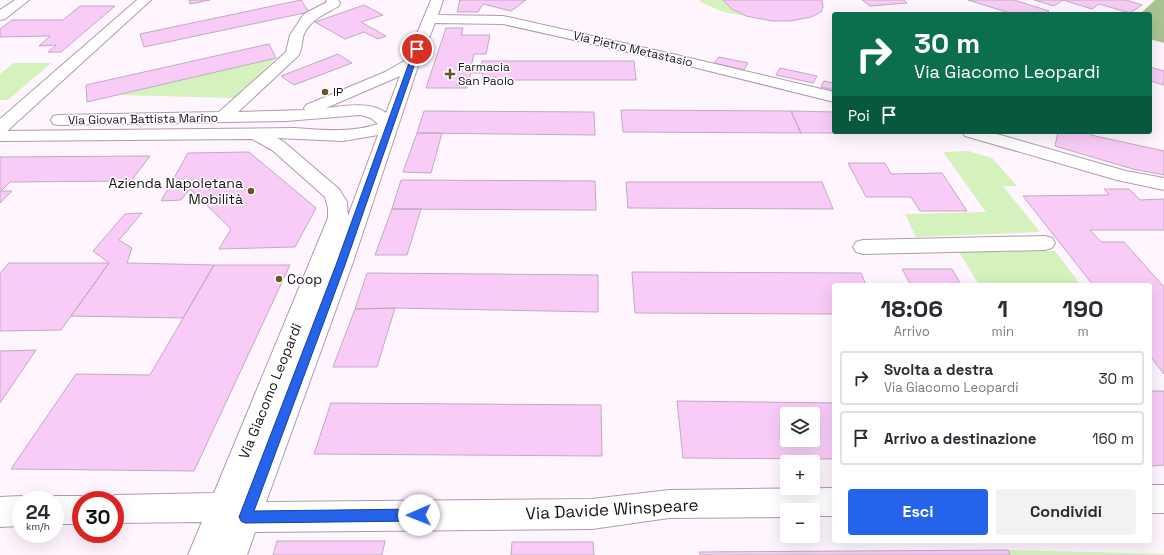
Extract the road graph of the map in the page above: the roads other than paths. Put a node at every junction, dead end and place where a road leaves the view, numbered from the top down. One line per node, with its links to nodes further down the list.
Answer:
1 (23, 0): 5 (street)
2 (145, 0): 11 (street)
3 (332, 0): 10 (street)
4 (437, 0): 6 (street, Via Giacomo Leopardi)
5 (0, 16)
6 (429, 20): 7 (street, Via Giacomo Leopardi); 8 (street, Via Pietro Metastasio)
7 (412, 63): 9 (street); 12 (street, Via Giacomo Leopardi)
8 (832, 97)
9 (286, 116): 10 (street, Via Giovan Battista Marino); 12 (street)
10 (222, 118): 11 (street, Via Giovan Battista Marino)
11 (3, 123)
12 (390, 125): 13 (street, Via Giovan Battista Marino); 25 (street, Via Giacomo Leopardi)
13 (256, 134): 15 (street, Via Giovan Battista Marino); 25 (street, Via Giacomo Leopardi)
14 (978, 134): 16 (street)
15 (0, 136)
16 (1164, 184)
17 (1044, 243): 18 (street)
18 (863, 247)
19 (1152, 500): 20 (street)
20 (1164, 500)
21 (832, 502): 25 (street, Via Davide Winspeare)
22 (124, 509): 25 (street, Via Davide Winspeare)
23 (12, 511): 24 (street)
24 (0, 512)
25 (234, 512): 26 (street, Via Giacomo Leopardi); 27 (street, Via Giacomo Leopardi)
26 (204, 555)
27 (230, 555)

